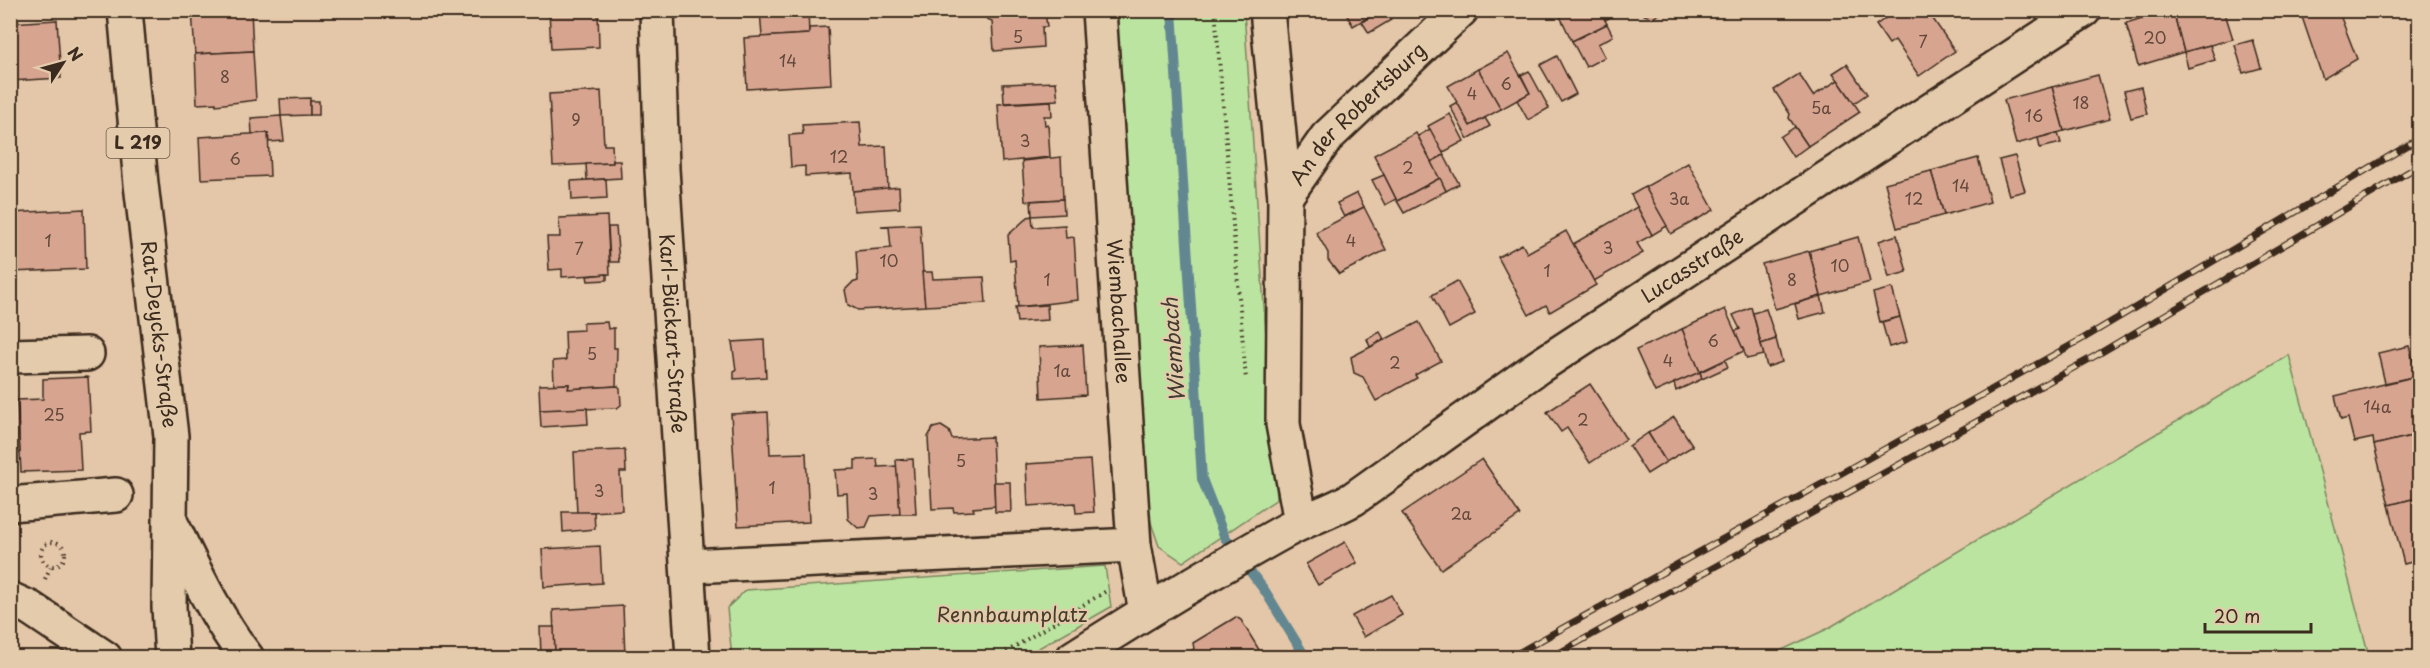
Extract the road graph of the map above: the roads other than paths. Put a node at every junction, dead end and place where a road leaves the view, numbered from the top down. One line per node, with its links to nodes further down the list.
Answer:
1 (125, 10): 12 (street, Rat-Deycks-Straße / L 219)
2 (657, 10): 15 (street, Karl-Bückart-Straße)
3 (1098, 10): 14 (street, Wiembachallee)
4 (1267, 10): 7 (street)
5 (1461, 10): 7 (street, An der Robertsburg)
6 (2084, 10): 13 (street, Lucasstraße)
7 (1285, 197): 13 (street)
8 (87, 354): 9 (street)
9 (10, 356)
10 (116, 495): 11 (street)
11 (10, 504)
12 (170, 523): 19 (street, Rat-Deycks-Straße / L 219); 20 (street, L 219)
13 (1288, 529): 17 (street)
14 (1136, 559): 15 (street); 17 (street, Wiembachallee)
15 (689, 566): 21 (street, Karl-Bückart-Straße)
16 (10, 598): 18 (street)
17 (1146, 612): 22 (street)
18 (94, 650)
19 (172, 657)
20 (247, 657)
21 (693, 657)
22 (1073, 657)

